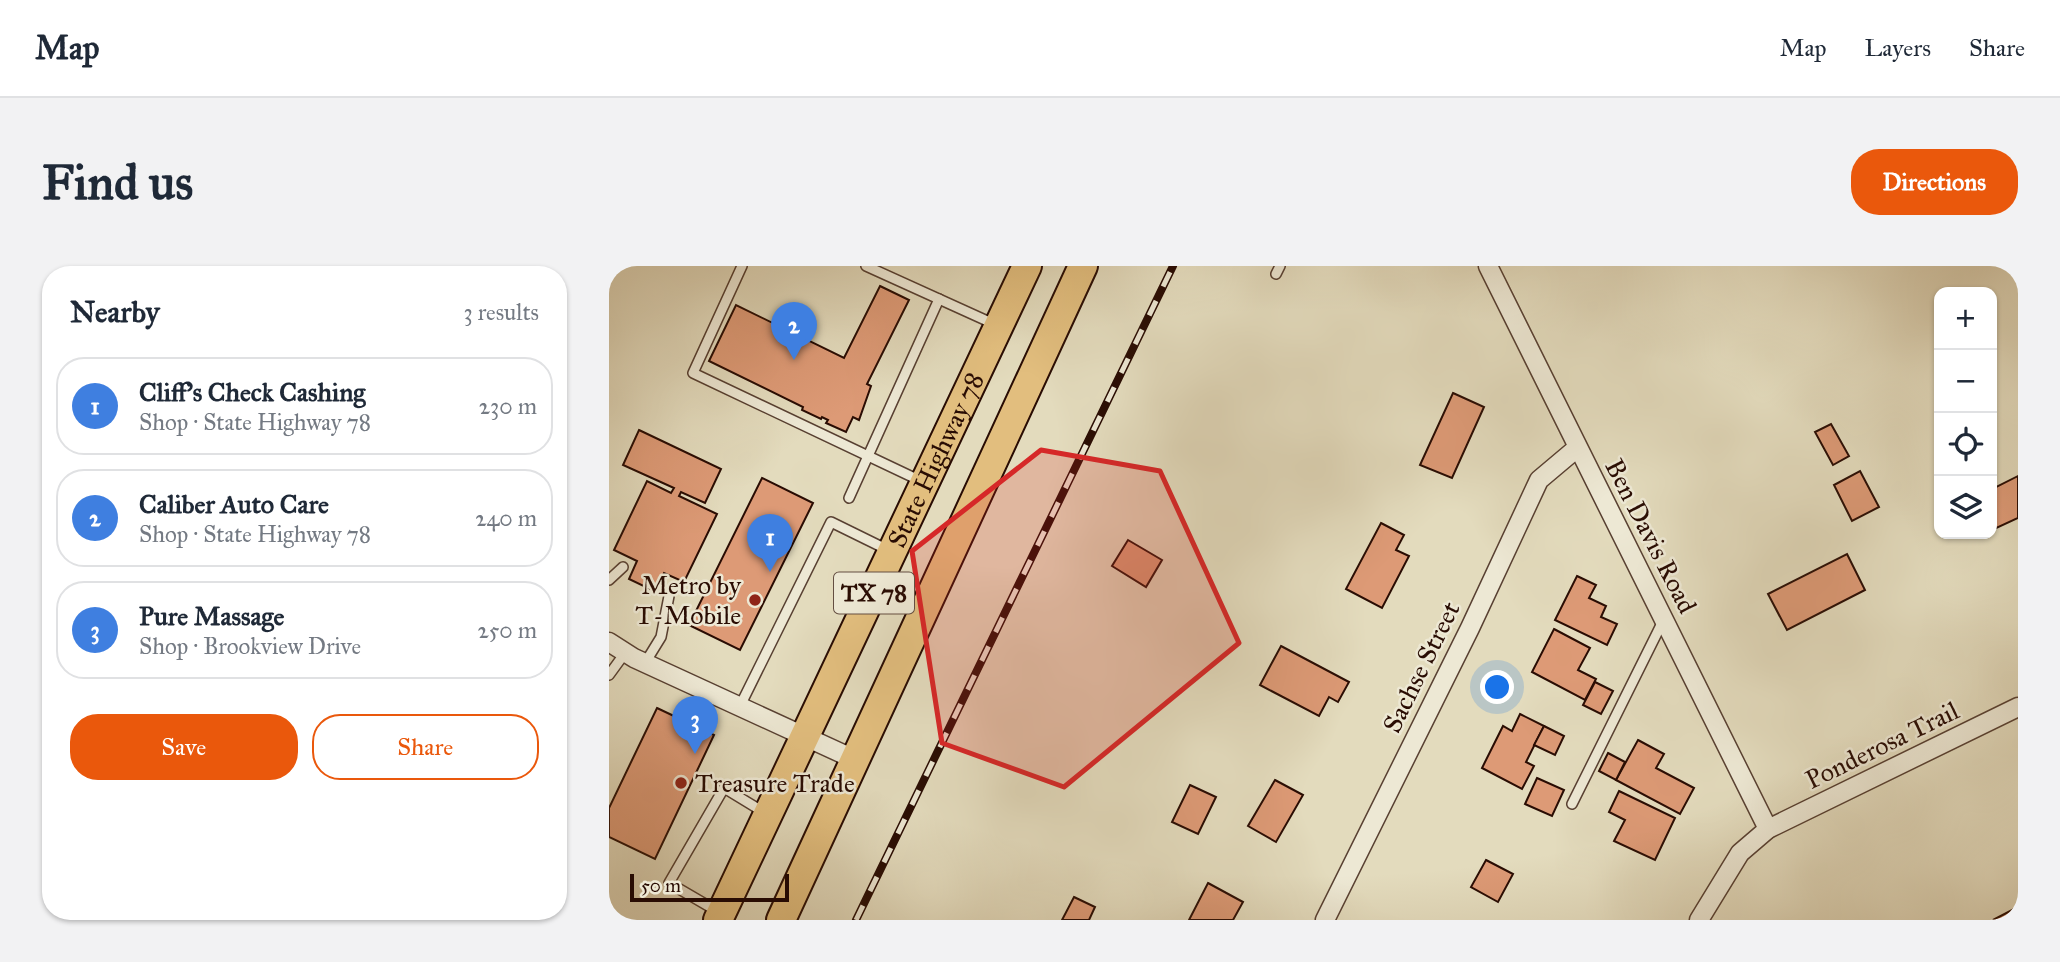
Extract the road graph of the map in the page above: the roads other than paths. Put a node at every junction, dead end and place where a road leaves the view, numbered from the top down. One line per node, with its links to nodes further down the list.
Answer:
1 (742, 266): 9 (lane)
2 (866, 266): 6 (lane)
3 (1027, 266): 7 (main road, State Highway 78 / TX 78)
4 (1083, 266): 24 (main road, State Highway 78 / TX 78)
5 (1488, 266): 8 (street, Ben Davis Road)
6 (939, 299): 7 (lane); 9 (lane)
7 (999, 327): 10 (main road, State Highway 78 / TX 78)
8 (1577, 449): 16 (street, Ben Davis Road); 30 (street, Sachse Street)
9 (868, 456): 10 (lane); 11 (lane)
10 (926, 483): 12 (main road, State Highway 78 / TX 78)
11 (849, 498)
12 (893, 553): 21 (lane); 23 (main road, State Highway 78 / TX 78)
13 (609, 566): 14 (lane)
14 (609, 580)
15 (669, 596): 19 (lane)
16 (1663, 620): 25 (lane); 27 (street, Ben Davis Road)
17 (609, 642): 18 (street)
18 (625, 653): 19 (street); 20 (lane)
19 (645, 663): 21 (street)
20 (609, 675)
21 (740, 706): 23 (street)
22 (2018, 707): 27 (street, Ponderosa Trail)
23 (807, 736): 24 (street); 26 (main road, State Highway 78 / TX 78)
24 (856, 760): 29 (main road, State Highway 78 / TX 78)
25 (1573, 804)
26 (769, 815): 28 (main road, State Highway 78 / TX 78); 28 (lane)
27 (1768, 829): 31 (street, Ponderosa Trail)
28 (720, 917)
29 (781, 920)
30 (1325, 920)
31 (1699, 920)

